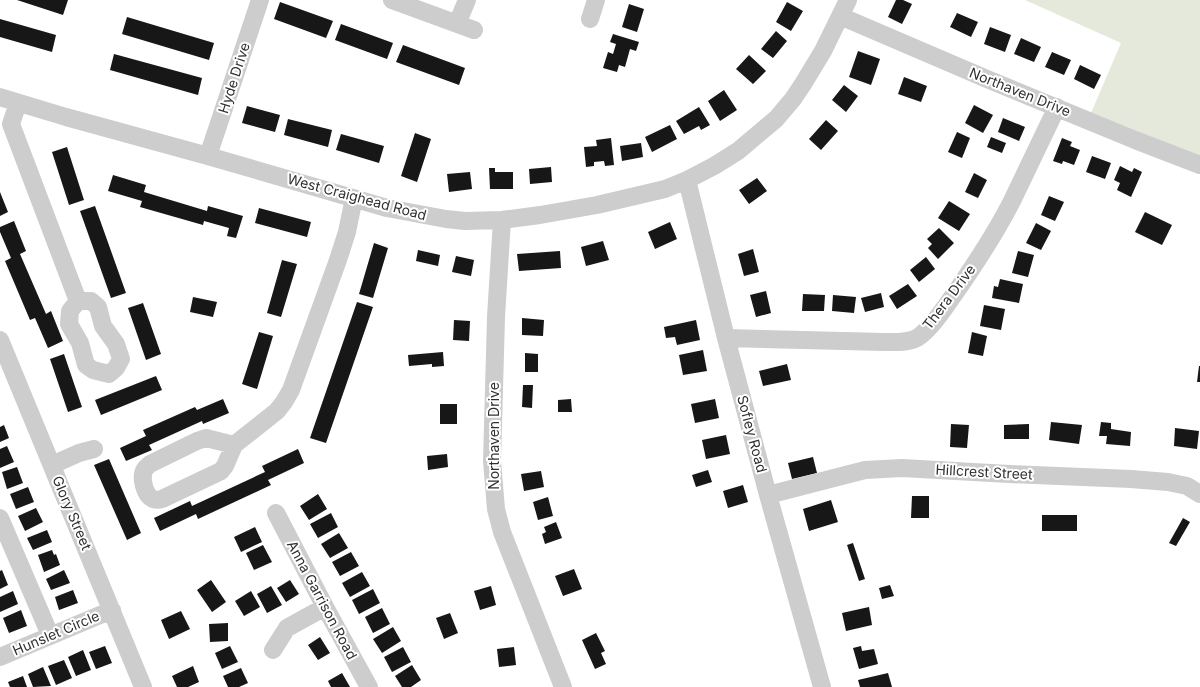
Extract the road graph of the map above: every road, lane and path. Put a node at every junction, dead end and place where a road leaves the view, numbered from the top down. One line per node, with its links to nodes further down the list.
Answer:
1 (260, 0): 12 (street, Hyde Drive)
2 (392, 0): 6 (street)
3 (467, 0): 6 (street)
4 (596, 0): 8 (street)
5 (848, 0): 7 (street, West Craighead Road)
6 (419, 5)
7 (840, 16): 11 (street, Northaven Drive); 14 (street, West Craighead Road)
8 (590, 19)
9 (0, 97): 10 (street, West Craighead Road)
10 (18, 103): 12 (street, West Craighead Road); 17 (street)
11 (1057, 107): 13 (street, Northaven Drive); 18 (street, Thera Drive)
12 (208, 156): 15 (street, West Craighead Road)
13 (1200, 165)
14 (687, 180): 16 (street, West Craighead Road); 18 (street, Sofley Road)
15 (354, 198): 16 (street, West Craighead Road); 20 (street)
16 (502, 220): 34 (street, Northaven Drive)
17 (78, 301)
18 (726, 338): 24 (street, Sofley Road)
19 (0, 340): 22 (street, Glory Street)
20 (234, 445): 20 (street)
21 (94, 449): 22 (street)
22 (52, 465): 28 (street, Glory Street)
23 (1200, 494): 24 (street, Hillcrest Street)
24 (768, 495): 35 (street, Sofley Road)
25 (276, 513): 27 (street, Anna Garrison Road)
26 (0, 518): 29 (street)
27 (325, 607): 30 (street); 33 (street, Anna Garrison Road)
28 (112, 610): 29 (street, Hunslet Circle); 32 (street, Glory Street)
29 (50, 635): 31 (street, Hunslet Circle)
30 (273, 650)
31 (0, 657)
32 (143, 687)
33 (369, 687)
34 (563, 687)
35 (822, 687)

